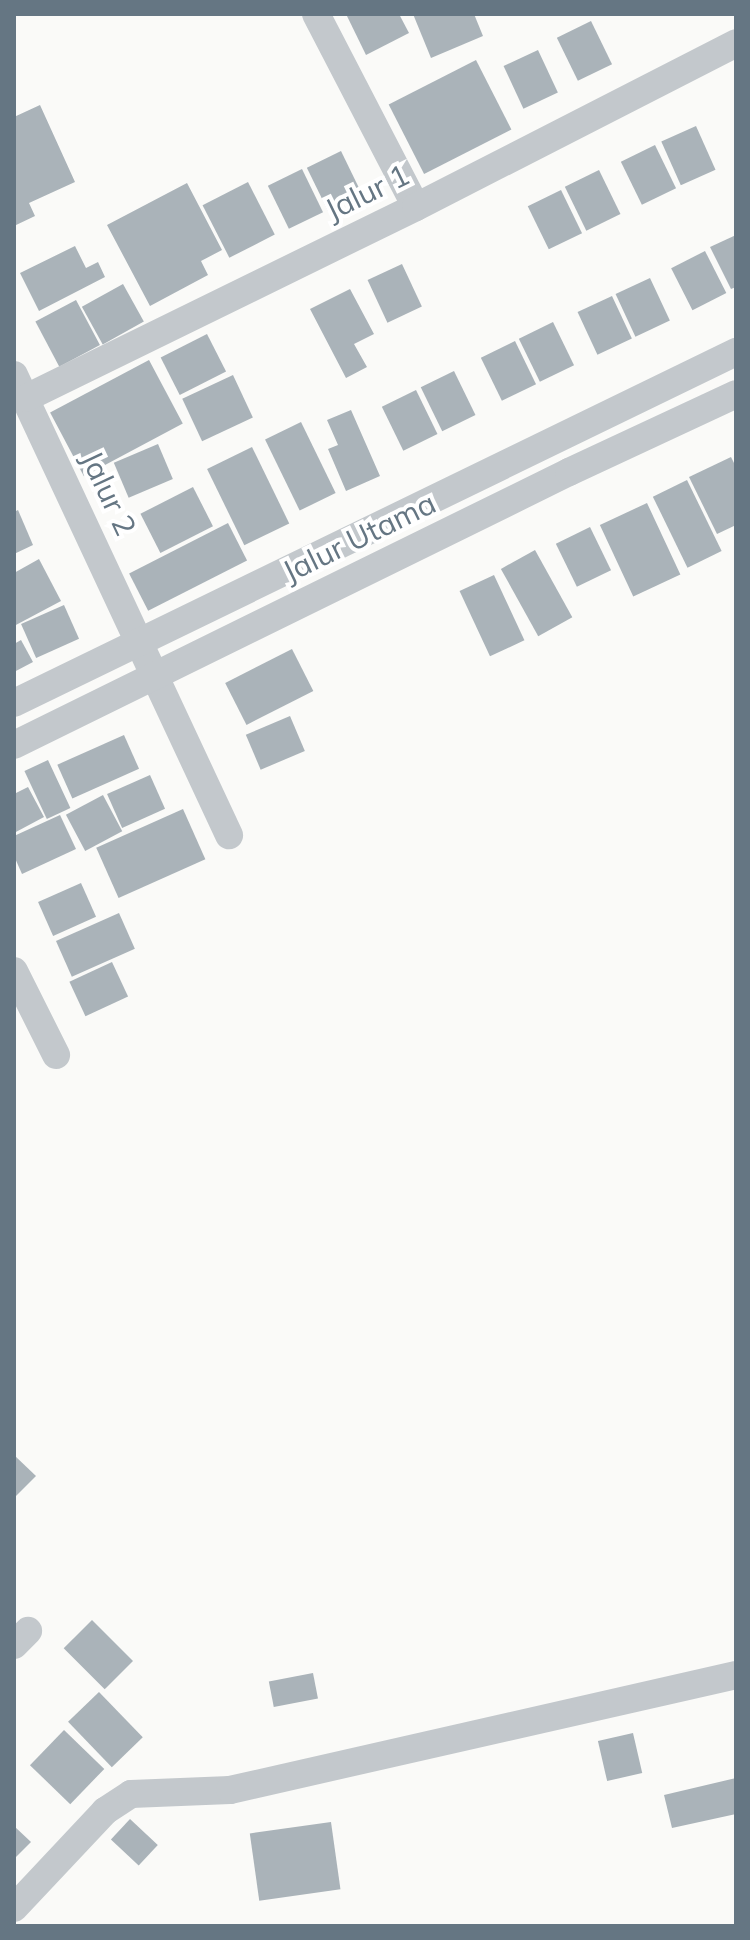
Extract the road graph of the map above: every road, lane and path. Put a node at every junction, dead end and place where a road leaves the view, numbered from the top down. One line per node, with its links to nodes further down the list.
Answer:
1 (316, 14): 3 (street)
2 (736, 43): 3 (street, Jalur 1)
3 (416, 207): 5 (street, Jalur 1)
4 (736, 352): 7 (street, Jalur Utama)
5 (20, 386): 9 (street, Jalur 2)
6 (736, 394): 8 (street, Jalur Utama)
7 (554, 439): 8 (street); 9 (street, Jalur Utama)
8 (569, 472): 10 (street, Jalur Utama)
9 (141, 641): 10 (street, Jalur 2); 11 (street, Jalur Utama)
10 (157, 674): 12 (street, Jalur Utama); 13 (street)
11 (14, 703)
12 (14, 745)
13 (229, 835)
14 (14, 971): 15 (street)
15 (56, 1055)
16 (736, 1675): 17 (street)
17 (14, 1908)

